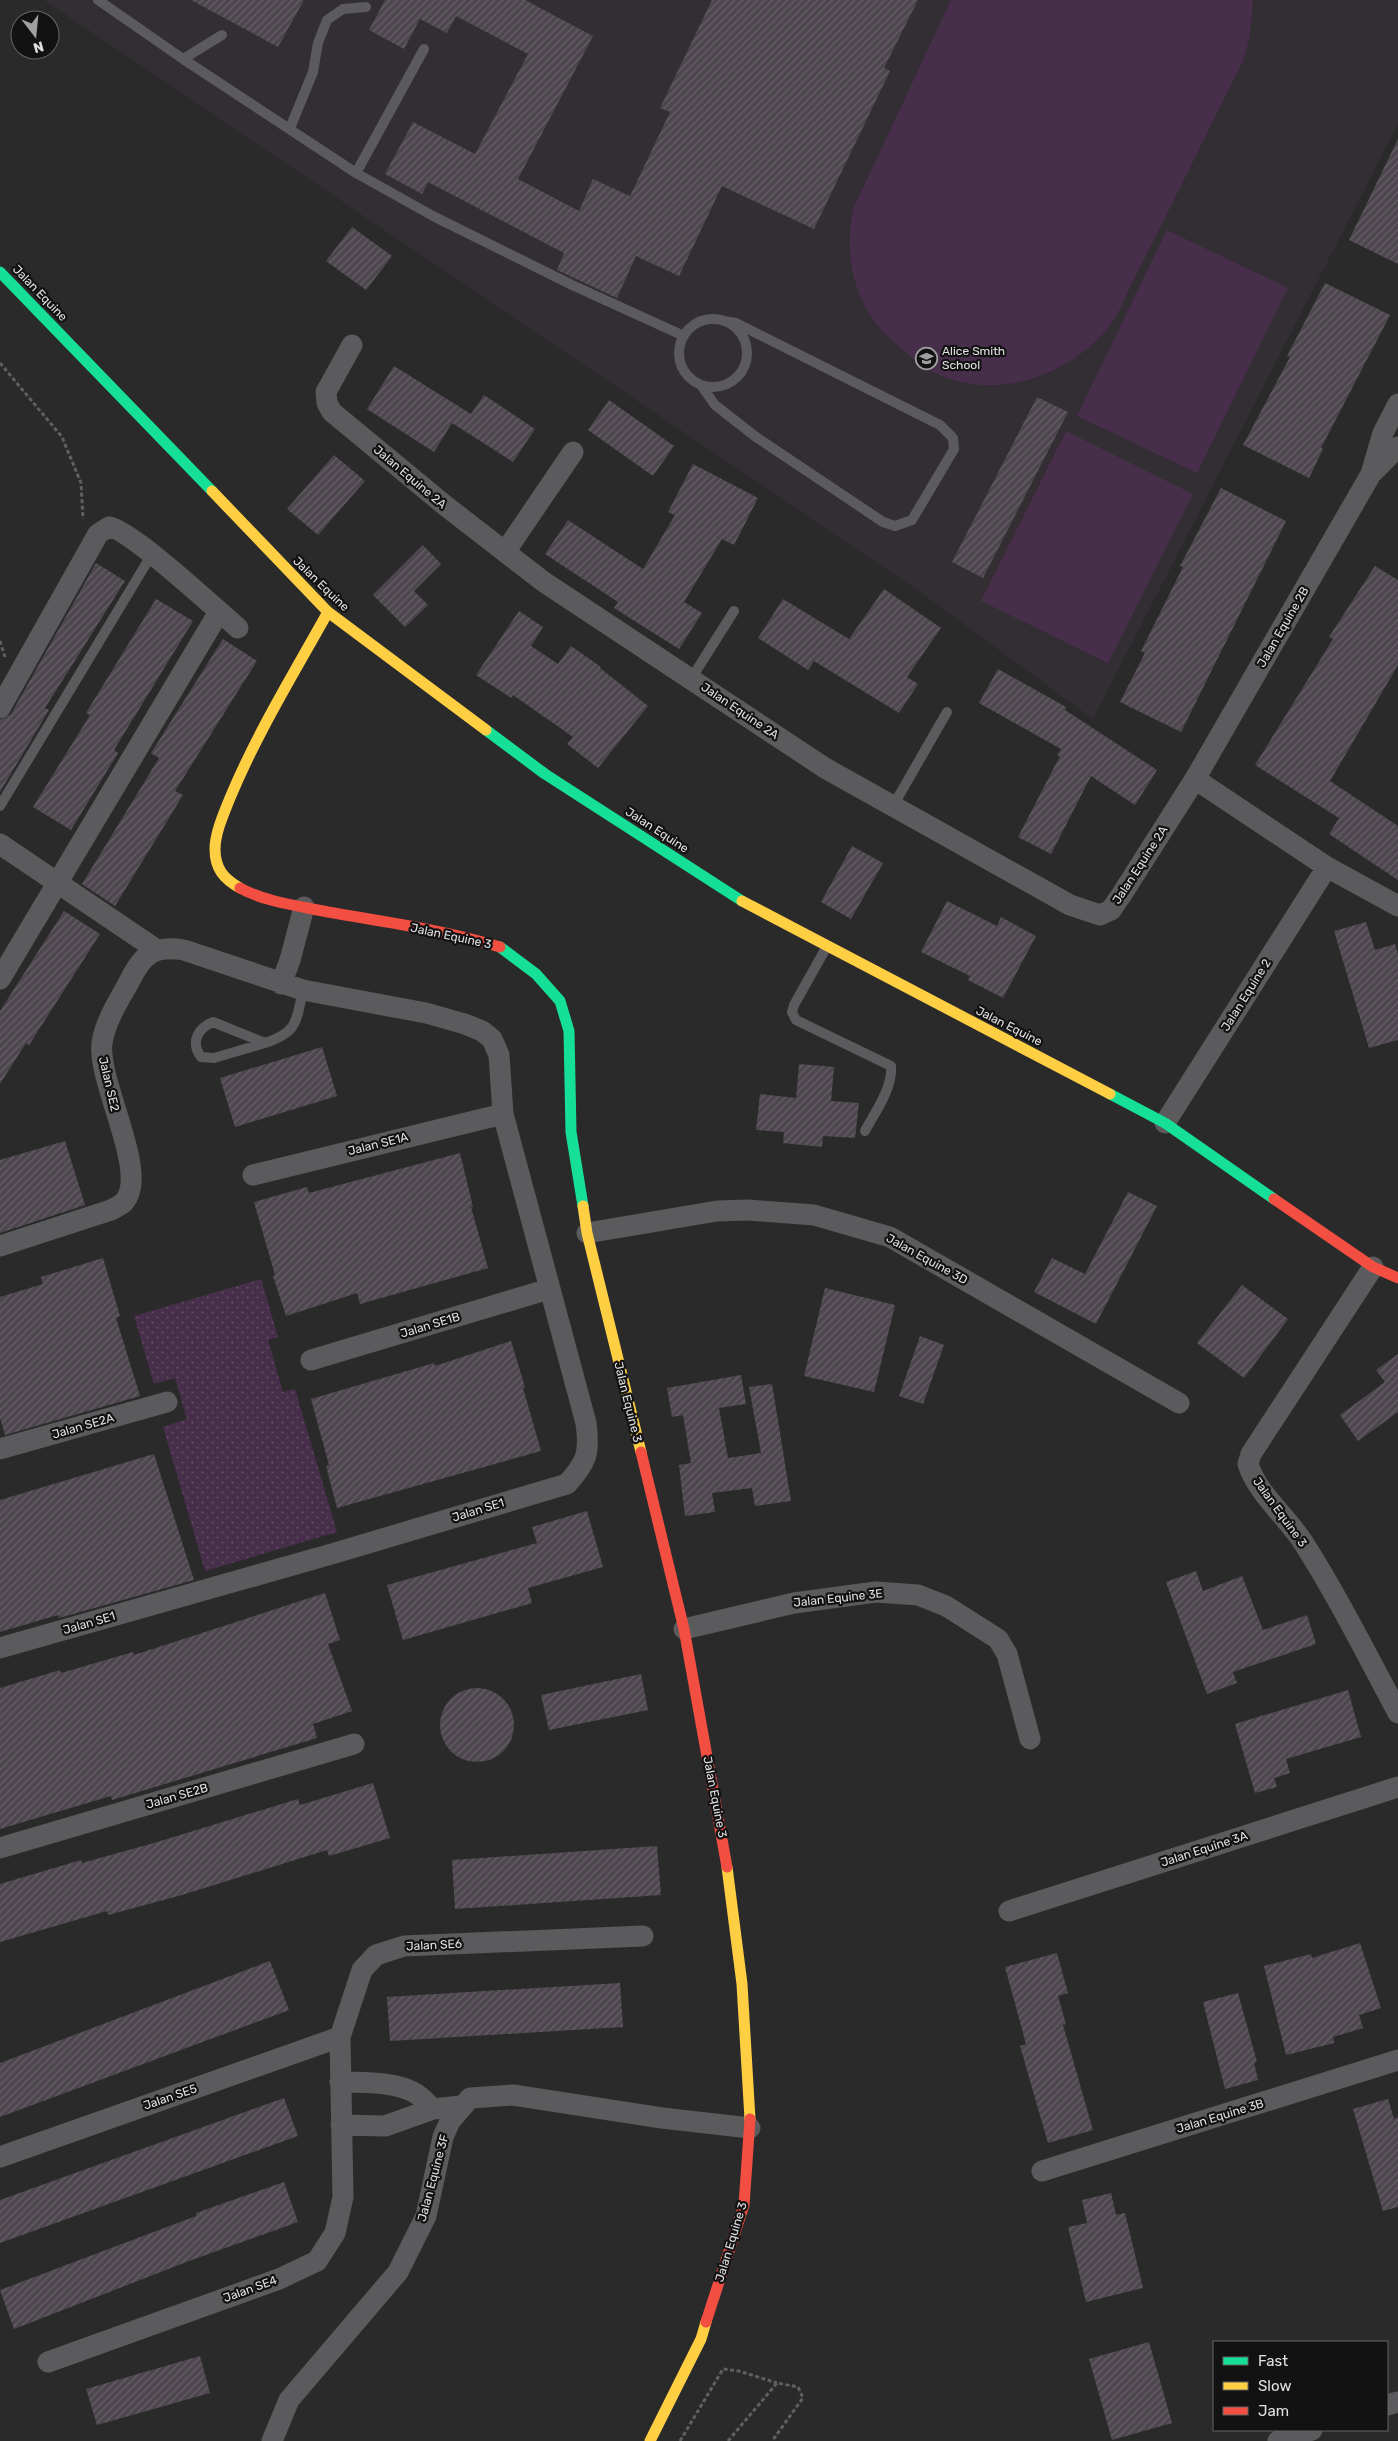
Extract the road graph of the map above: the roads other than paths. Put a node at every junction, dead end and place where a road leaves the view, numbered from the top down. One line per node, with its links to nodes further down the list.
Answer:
1 (98, 0): 5 (lane)
2 (366, 7): 6 (lane)
3 (222, 35): 5 (lane)
4 (424, 49): 7 (lane)
5 (183, 59): 6 (lane)
6 (290, 128): 7 (lane)
7 (356, 173): 10 (lane)
8 (0, 272): 21 (street, Jalan Equine)
9 (724, 321): 10 (lane); 12 (lane); 12 (lane)
10 (684, 336): 12 (lane)
11 (352, 345): 17 (street, Jalan Equine 2A)
12 (701, 385)
13 (1398, 404): 16 (street, Jalan Equine 2B)
14 (1398, 447): 16 (street, Jalan Equine 2B)
15 (572, 452): 17 (street)
16 (1371, 474): 26 (street, Jalan Equine 2B)
17 (505, 552): 23 (street, Jalan Equine 2A)
18 (152, 554): 20 (street); 24 (street); 27 (lane)
19 (734, 611): 23 (lane)
20 (219, 612): 22 (street); 31 (street)
21 (328, 612): 33 (street, Jalan Equine 3); 34 (street, Jalan Equine)
22 (238, 628)
23 (691, 678): 28 (street, Jalan Equine 2A)
24 (0, 708)
25 (947, 712): 28 (lane)
26 (1195, 779): 28 (street, Jalan Equine 2A); 30 (street)
27 (0, 806)
28 (893, 806)
29 (0, 844): 31 (street)
30 (1327, 867): 32 (street); 41 (street, Jalan Equine 2)
31 (57, 883): 35 (street); 36 (street)
32 (1398, 906)
33 (304, 907): 37 (street); 44 (street, Jalan Equine 3)
34 (827, 947): 41 (street, Jalan Equine); 42 (lane)
35 (157, 950): 37 (street); 45 (street, Jalan SE2)
36 (0, 979)
37 (281, 984): 38 (street, Jalan SE1)
38 (303, 990): 39 (lane); 40 (street, Jalan SE1)
39 (265, 1042): 39 (lane)
40 (502, 1106): 43 (street, Jalan SE1A); 48 (street, Jalan SE1)
41 (1165, 1123): 46 (street, Jalan Equine)
42 (865, 1131)
43 (253, 1175)
44 (587, 1232): 51 (street, Jalan Equine 3D); 53 (street, Jalan Equine 3)
45 (0, 1246)
46 (1373, 1266): 47 (street, Jalan Equine); 55 (street, Jalan Equine 3)
47 (1398, 1278)
48 (549, 1289): 49 (street, Jalan SE1B); 54 (street, Jalan SE1)
49 (311, 1360)
50 (167, 1402): 52 (street, Jalan SE2A)
51 (1180, 1404)
52 (0, 1449)
53 (684, 1629): 56 (street, Jalan Equine 3E); 68 (street, Jalan Equine 3)
54 (0, 1648)
55 (1398, 1712)
56 (1030, 1739)
57 (354, 1744): 59 (street, Jalan SE2B)
58 (1398, 1787): 60 (street, Jalan Equine 3A)
59 (0, 1848)
60 (1009, 1911)
61 (643, 1936): 62 (street, Jalan SE6)
62 (340, 2037): 64 (street, Jalan SE6); 69 (street, Jalan SE5)
63 (1398, 2060): 70 (street, Jalan Equine 3B)
64 (340, 2082): 66 (street); 67 (street, Jalan SE6)
65 (461, 2106): 66 (street); 68 (street); 73 (street, Jalan Equine 3F)
66 (433, 2109): 67 (street)
67 (341, 2125): 71 (street, Jalan SE4)
68 (750, 2128): 74 (street, Jalan Equine 3)
69 (0, 2157)
70 (1042, 2171)
71 (48, 2362)
72 (1309, 2431): 75 (street)
73 (272, 2441)
74 (650, 2441)
75 (1278, 2441)

